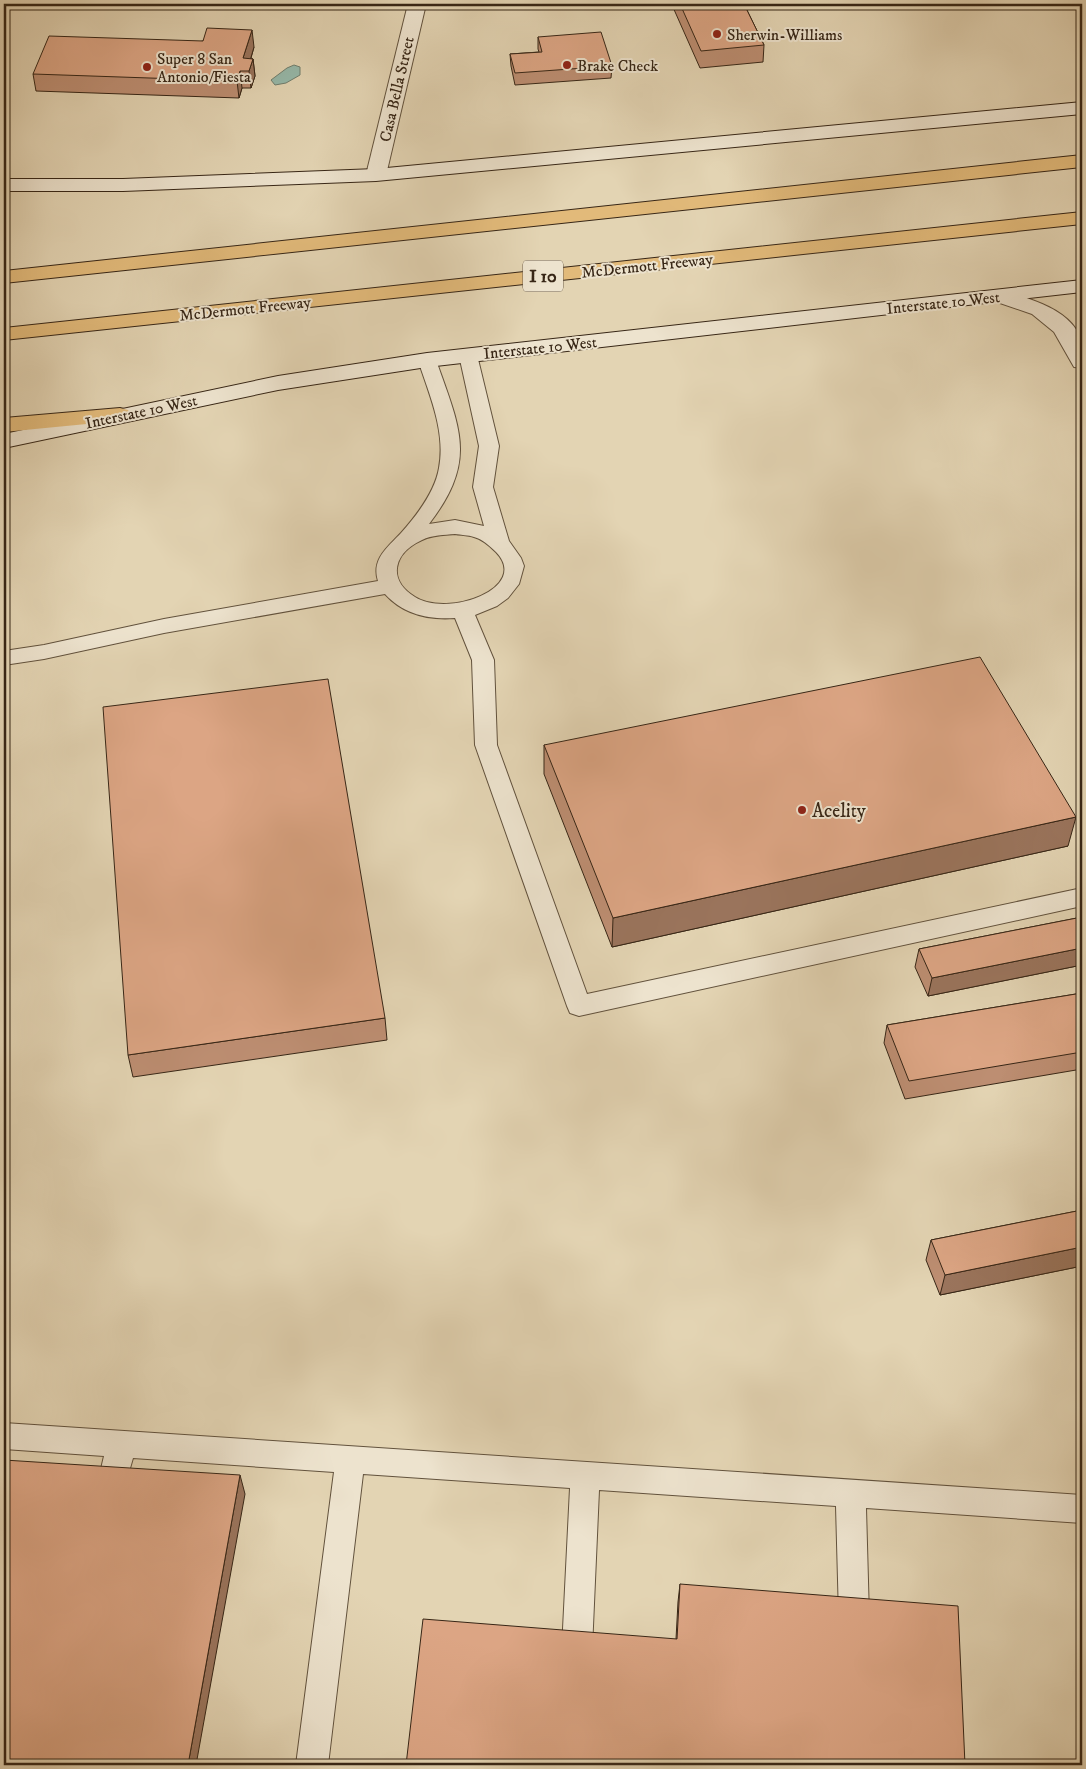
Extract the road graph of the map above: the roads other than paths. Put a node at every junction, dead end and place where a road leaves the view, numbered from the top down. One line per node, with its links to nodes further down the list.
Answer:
1 (417, 4): 4 (main road, Casa Bella Street)
2 (1082, 108): 4 (main road)
3 (1082, 161): 7 (highway)
4 (376, 175): 5 (main road)
5 (4, 184)
6 (1082, 218): 10 (highway, McDermott Freeway / I 10)
7 (4, 277)
8 (1082, 286): 9 (main road, Interstate 10 West)
9 (998, 296): 11 (main road, Interstate 10 West); 13 (main road)
10 (4, 334)
11 (468, 355): 12 (main road, Interstate 10 West); 18 (lane)
12 (427, 360): 14 (main road, Interstate 10 West); 17 (lane)
13 (1082, 362)
14 (120, 415): 15 (highway); 16 (main road, Interstate 10 West)
15 (4, 425)
16 (4, 440)
17 (407, 538): 18 (lane); 19 (lane)
18 (499, 542): 20 (lane)
19 (390, 586): 20 (lane); 21 (lane)
20 (463, 611): 22 (lane)
21 (4, 658)
22 (1082, 897)
23 (4, 1436): 24 (lane)
24 (122, 1443): 25 (lane); 27 (lane)
25 (350, 1459): 26 (lane); 32 (lane)
26 (585, 1475): 28 (lane); 31 (lane)
27 (112, 1486)
28 (851, 1494): 29 (lane); 30 (lane)
29 (1082, 1509)
30 (854, 1617)
31 (577, 1649)
32 (312, 1765)

